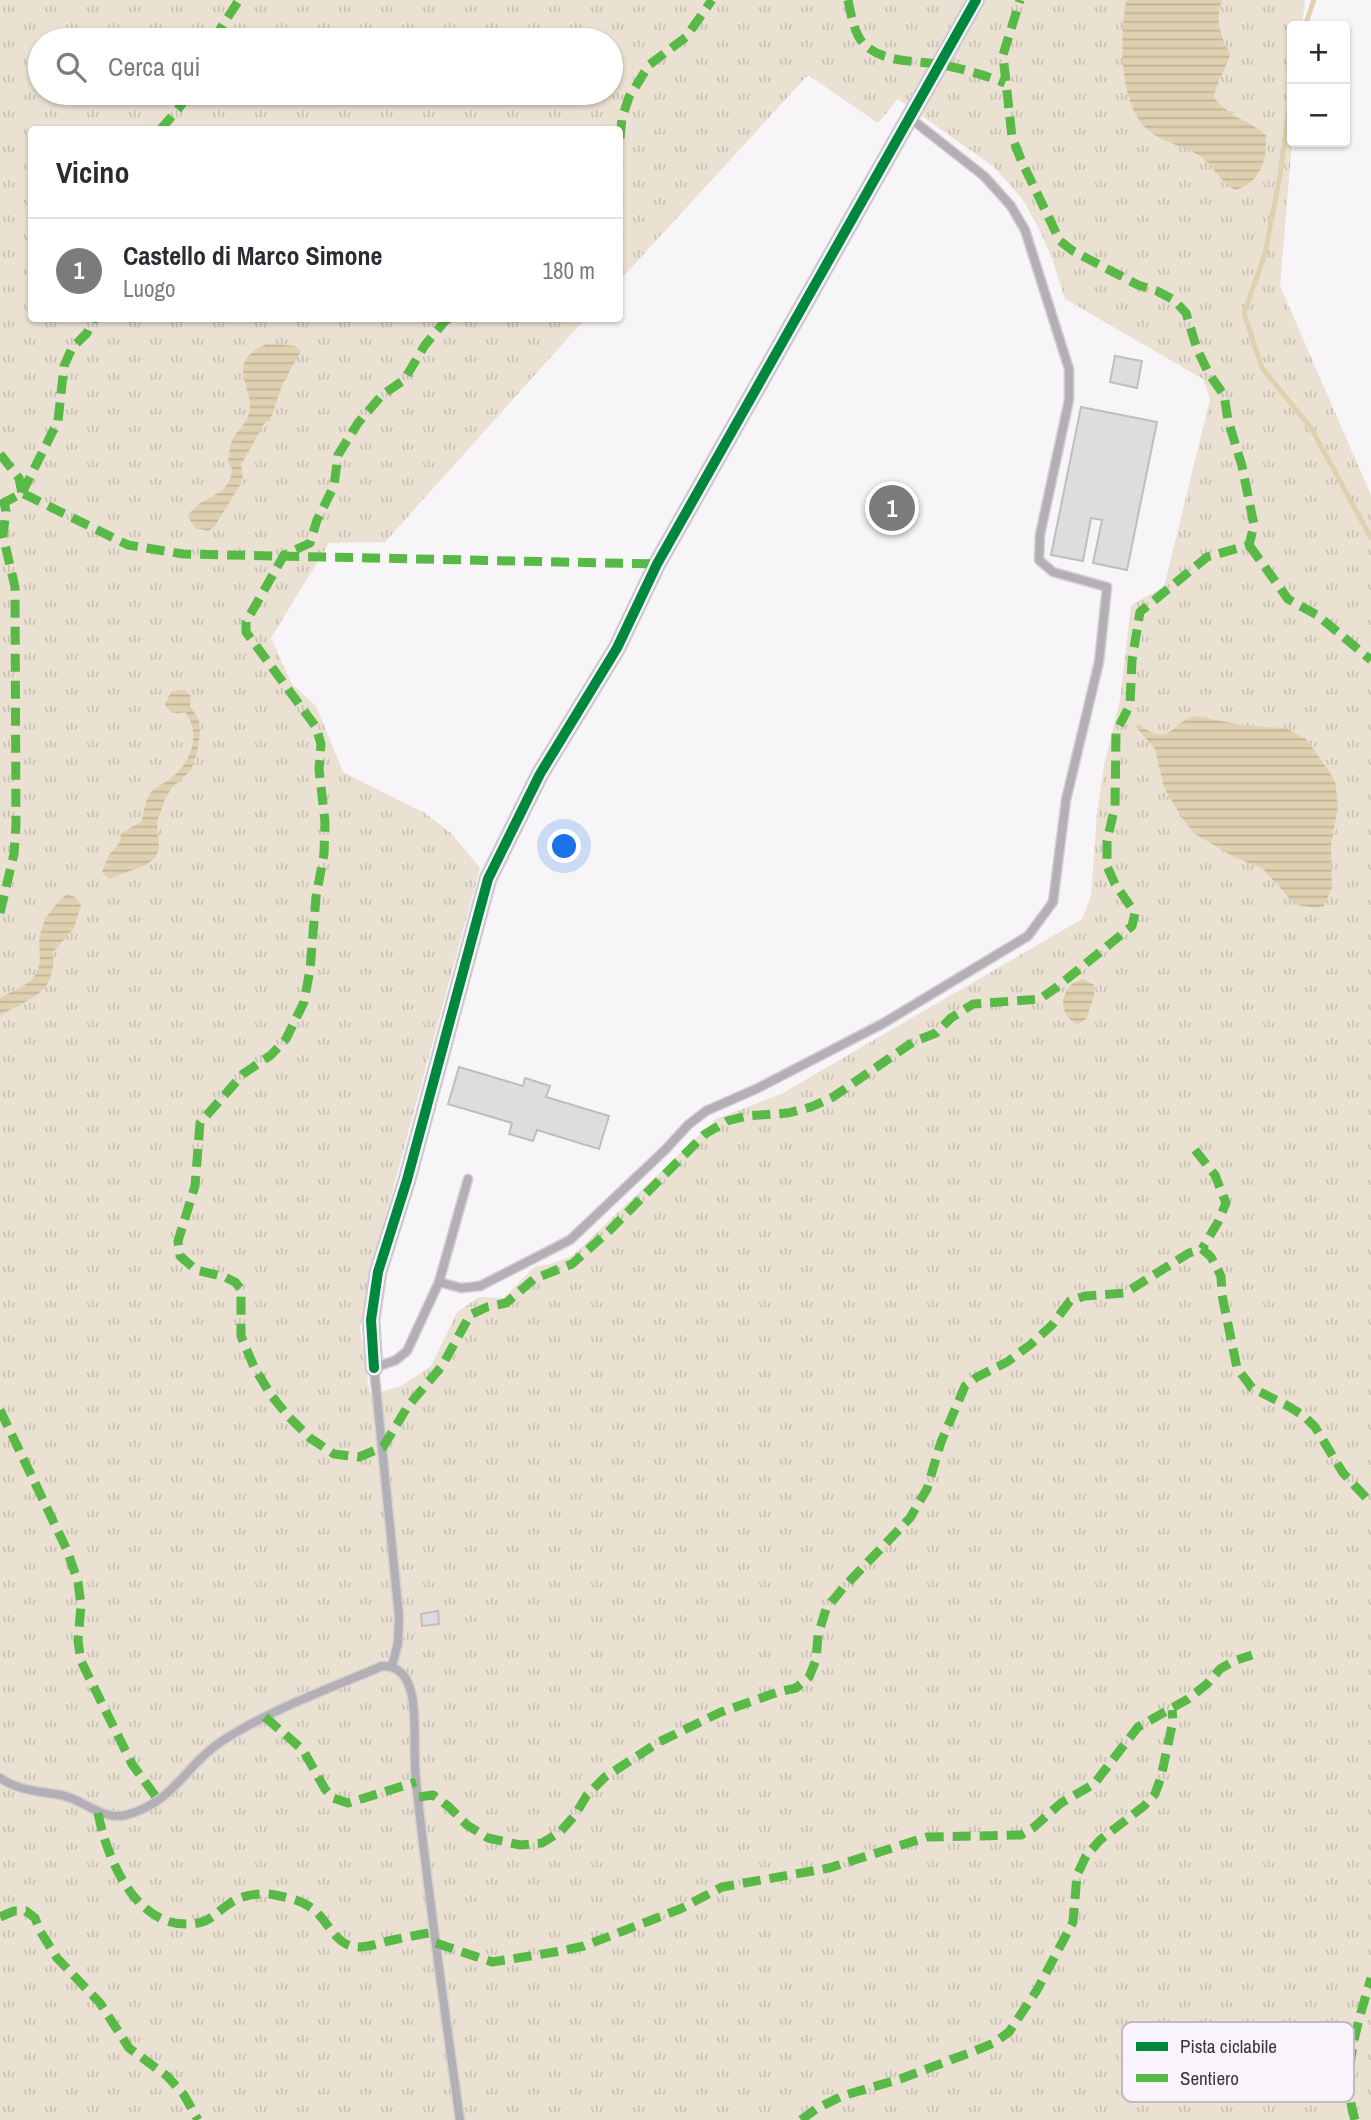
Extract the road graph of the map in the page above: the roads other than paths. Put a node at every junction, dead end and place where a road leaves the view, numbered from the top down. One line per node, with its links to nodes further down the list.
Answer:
1 (976, 0): 2 (street)
2 (910, 118): 4 (lane); 5 (street)
3 (468, 1180): 4 (lane)
4 (439, 1282): 5 (lane)
5 (374, 1368): 6 (lane)
6 (393, 1665): 7 (lane); 8 (lane)
7 (0, 1778)
8 (460, 2120)

